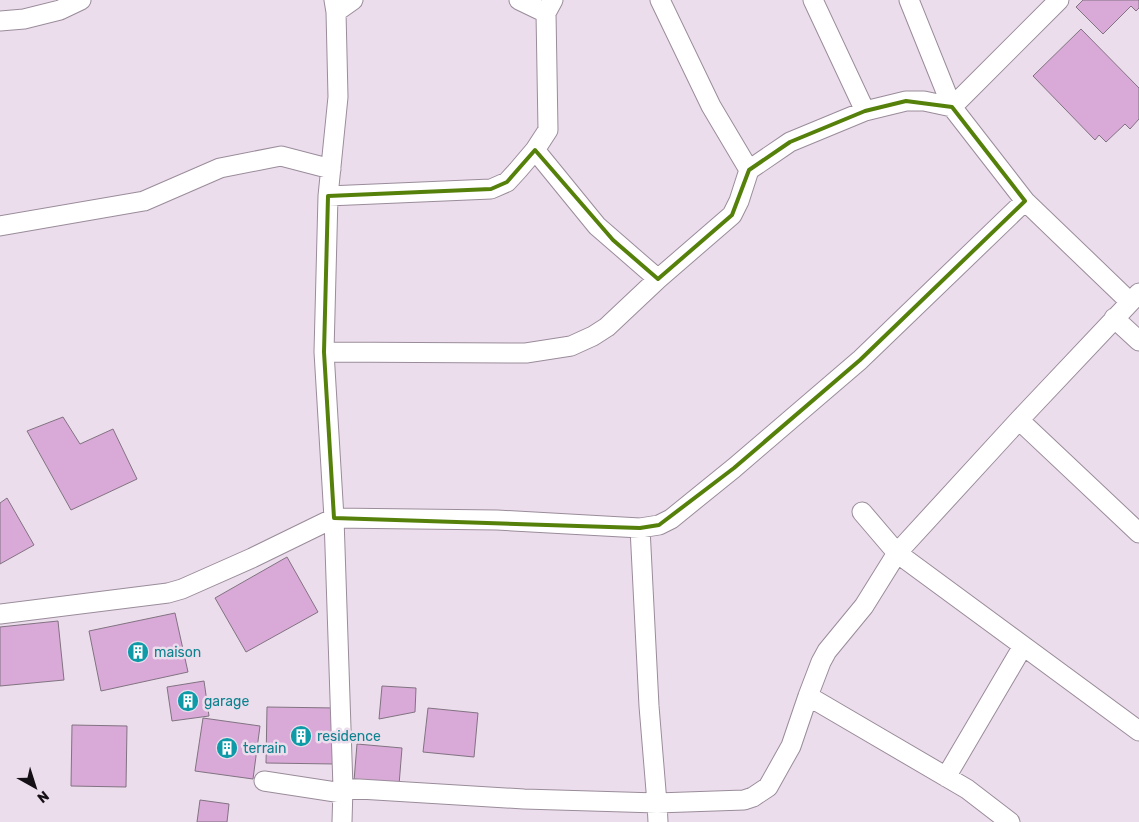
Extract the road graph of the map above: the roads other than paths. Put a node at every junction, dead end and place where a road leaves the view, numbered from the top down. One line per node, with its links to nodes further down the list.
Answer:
1 (81, 0): 10 (street)
2 (353, 0): 8 (street)
3 (519, 0): 9 (street)
4 (660, 0): 15 (street)
5 (813, 0): 12 (street)
6 (909, 0): 11 (street)
7 (1058, 0): 11 (street)
8 (335, 6): 14 (street)
9 (550, 7): 13 (street)
10 (0, 21)
11 (952, 107): 12 (street); 17 (street)
12 (865, 111): 15 (street)
13 (535, 150): 16 (street); 19 (street)
14 (330, 169): 16 (street); 18 (street)
15 (749, 170): 19 (street)
16 (328, 196): 23 (street)
17 (1025, 201): 20 (street); 27 (street)
18 (0, 226)
19 (658, 279): 23 (street)
20 (1134, 298): 21 (street)
21 (1114, 318): 22 (street); 24 (street)
22 (1139, 341)
23 (324, 352): 26 (street)
24 (1019, 420): 28 (street); 29 (street)
25 (862, 512): 29 (street)
26 (334, 518): 27 (street); 30 (street); 36 (street)
27 (640, 528): 37 (street)
28 (1139, 533)
29 (897, 553): 31 (street); 32 (street)
30 (0, 614)
31 (1024, 646): 33 (street); 34 (street)
32 (808, 696): 34 (street); 37 (street)
33 (1139, 731)
34 (946, 777): 40 (street)
35 (264, 781): 36 (street)
36 (342, 791): 37 (street); 38 (street)
37 (657, 803): 39 (street)
38 (342, 822)
39 (658, 822)
40 (1010, 822)

